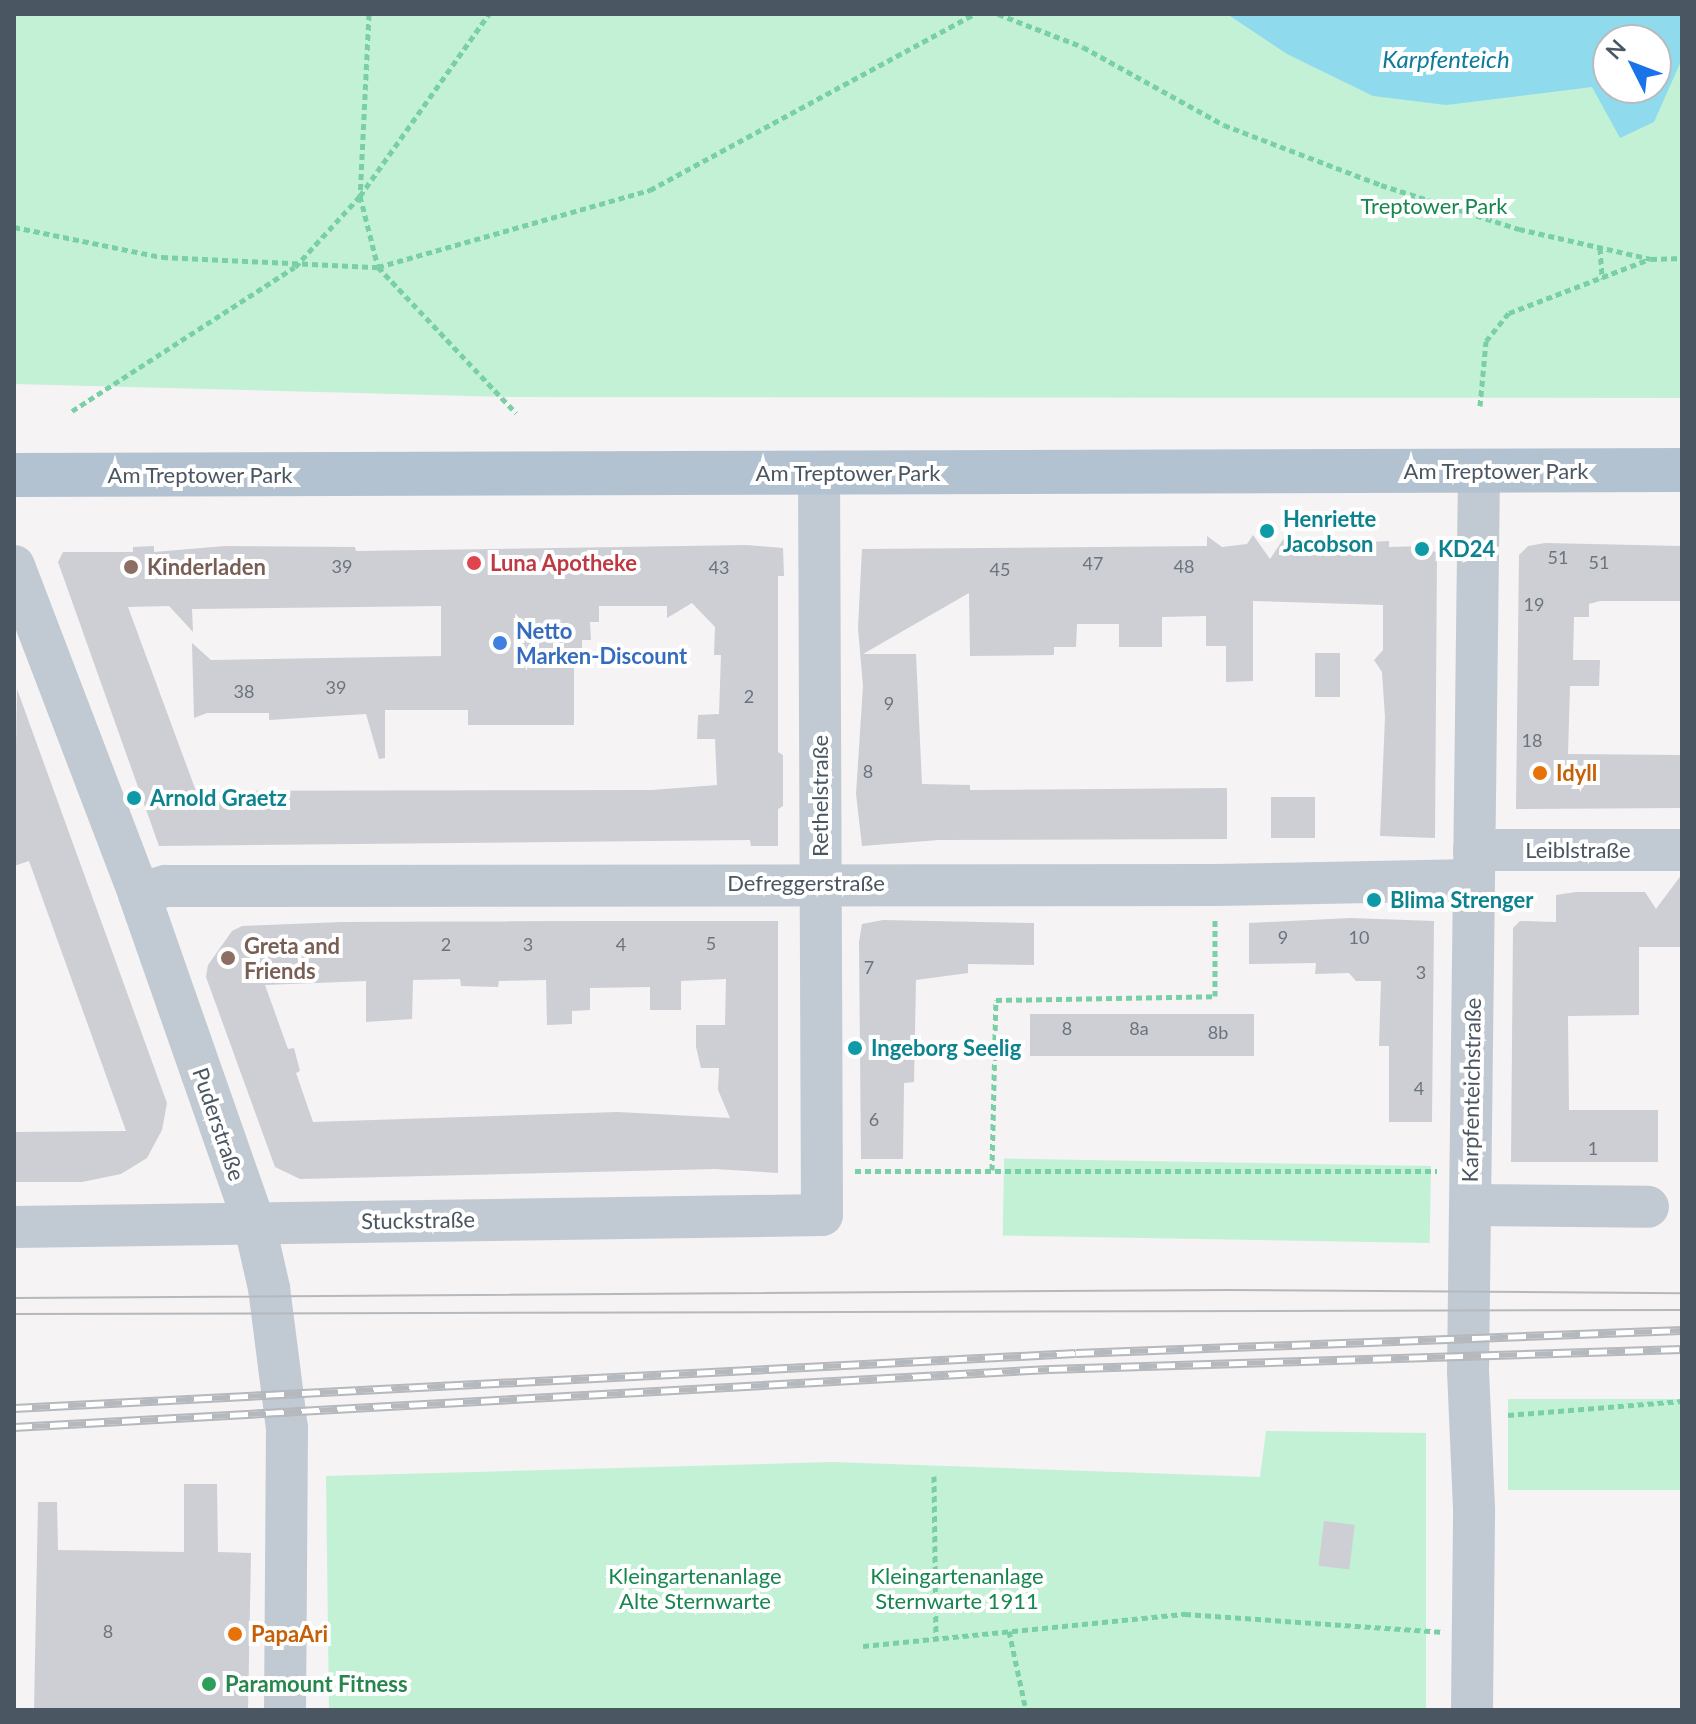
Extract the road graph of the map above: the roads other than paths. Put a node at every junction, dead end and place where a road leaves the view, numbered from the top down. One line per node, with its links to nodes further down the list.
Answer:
1 (1682, 470): 2 (main road, Am Treptower Park)
2 (1479, 471): 3 (main road, Am Treptower Park); 7 (street, Karpfenteichstraße)
3 (819, 473): 4 (main road, Am Treptower Park); 8 (street, Rethelstraße)
4 (14, 475)
5 (14, 566): 9 (street, Puderstraße)
6 (1682, 850): 7 (street, Leiblstraße)
7 (1474, 865): 8 (street, Defreggerstraße); 10 (street, Karpfenteichstraße)
8 (821, 882): 9 (street, Defreggerstraße); 12 (street, Rethelstraße)
9 (139, 894): 13 (street, Puderstraße)
10 (1470, 1188): 11 (street); 16 (street, Karpfenteichstraße)
11 (1648, 1207)
12 (822, 1215): 13 (street, Stuckstraße)
13 (254, 1222): 14 (street, Stuckstraße); 15 (street, Puderstraße)
14 (14, 1227)
15 (285, 1710)
16 (1472, 1710)

